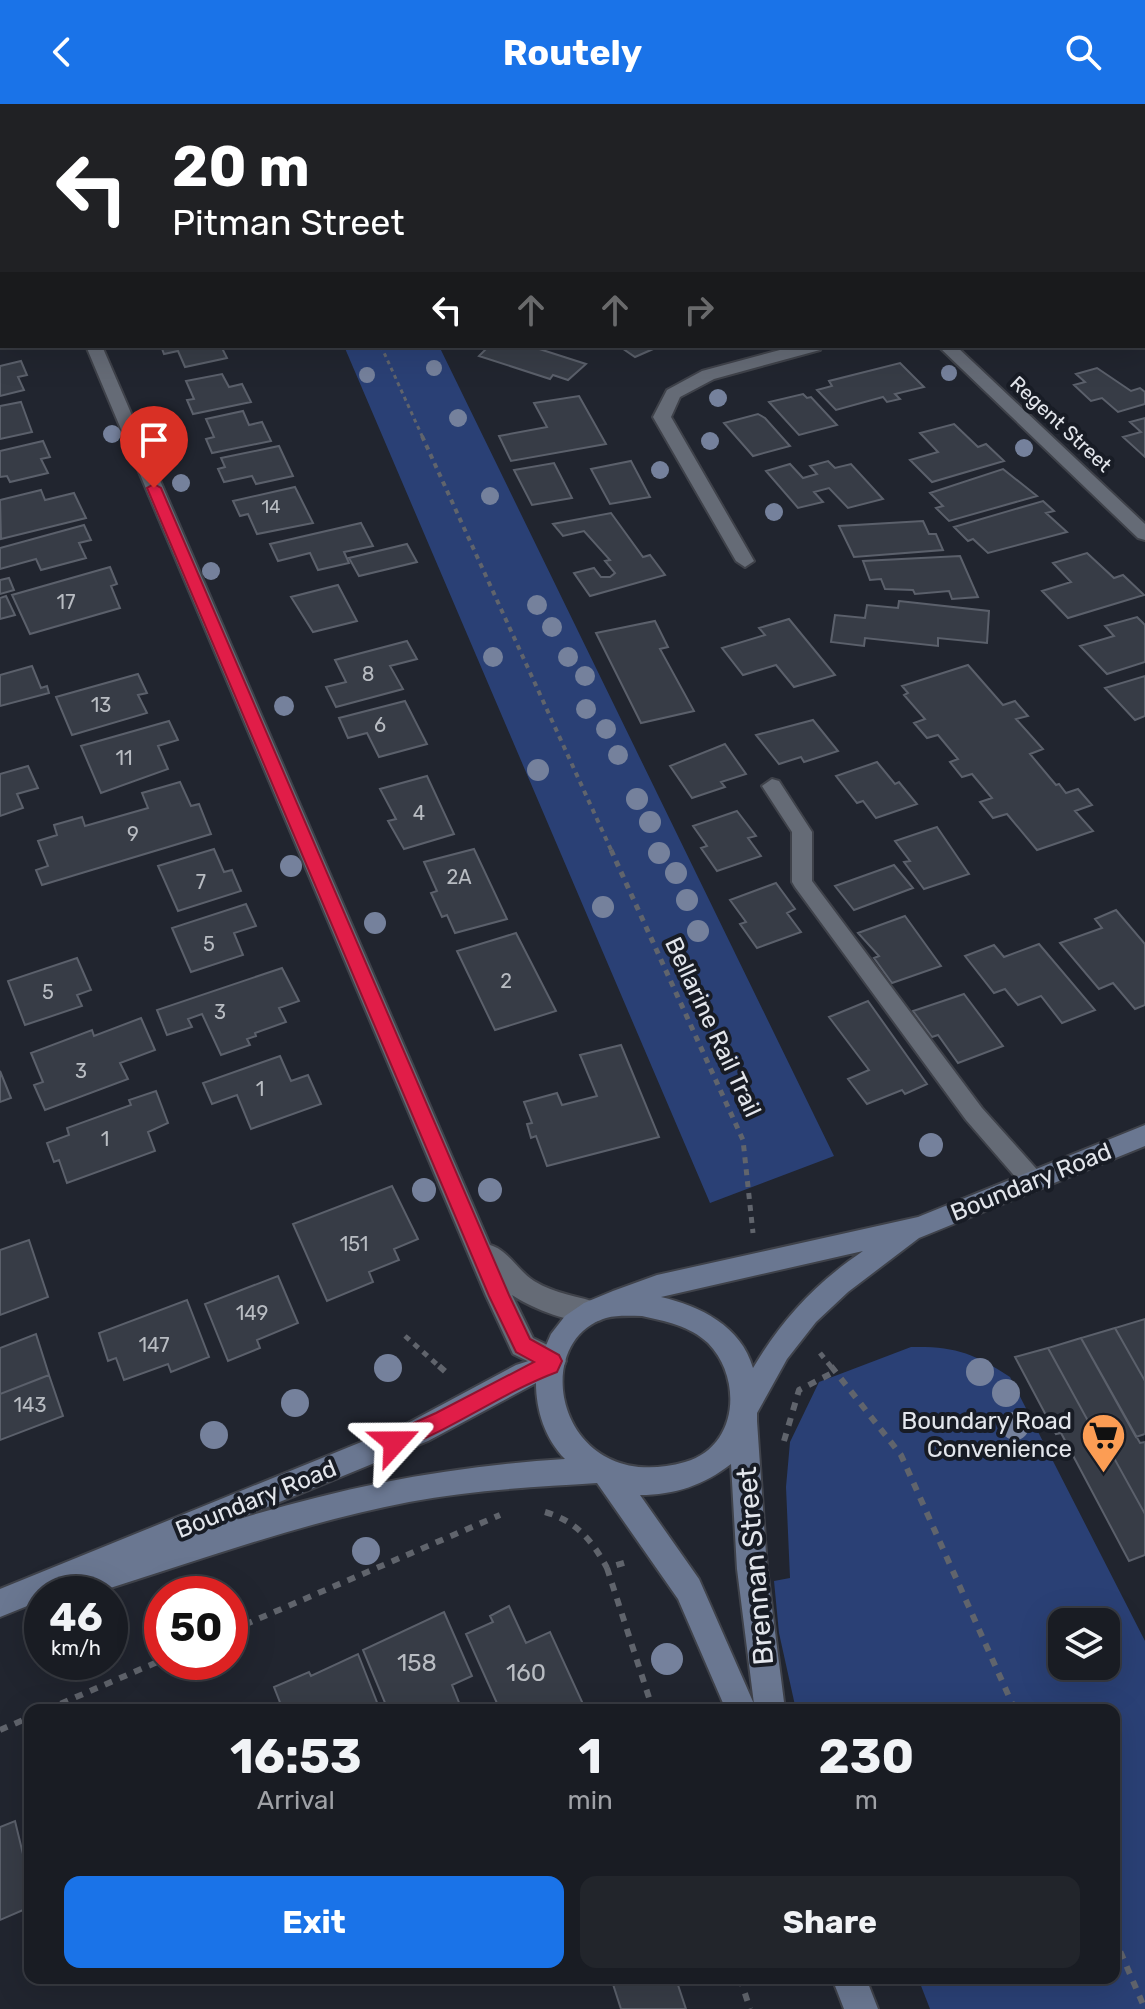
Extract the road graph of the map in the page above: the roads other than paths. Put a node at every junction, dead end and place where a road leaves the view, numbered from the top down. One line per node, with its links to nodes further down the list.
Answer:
1 (95, 348): 10 (street)
2 (807, 348): 5 (street)
3 (948, 348): 4 (street, Regent Street)
4 (1145, 534)
5 (745, 561)
6 (772, 786): 8 (lane)
7 (1145, 1135): 8 (main road, Boundary Road)
8 (1033, 1181): 9 (main road, Boundary Road)
9 (917, 1228): 11 (main road, Boundary Road); 13 (main road, Boundary Road)
10 (470, 1229): 11 (street); 12 (street)
11 (596, 1310): 12 (main road); 13 (main road)
12 (551, 1363): 14 (main road); 17 (main road, Boundary Road)
13 (744, 1415): 14 (main road); 19 (main road, Brennan Street)
14 (603, 1471): 15 (main road, Boundary Road); 18 (main road, Brennan Street)
15 (102, 1576)
16 (24, 1599): 17 (main road, Boundary Road)
17 (0, 1605)
18 (738, 1704)
19 (769, 1704)
20 (851, 1984): 21 (main road)
21 (861, 2009)

